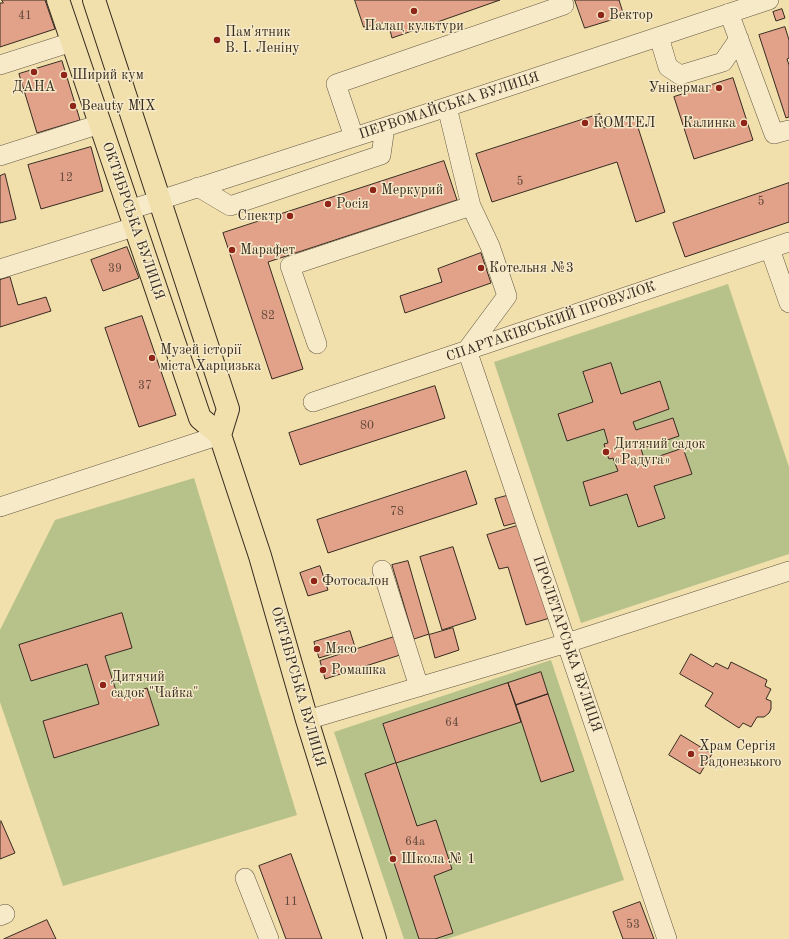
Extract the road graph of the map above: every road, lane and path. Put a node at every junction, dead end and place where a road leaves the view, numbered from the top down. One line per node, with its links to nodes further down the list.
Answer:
1 (58, 0): 8 (main road, ОКТЯБРСЬКА ВУЛИЦЯ)
2 (94, 0): 19 (main road)
3 (562, 0): 14 (street)
4 (769, 0): 5 (street, ПЕРВОМАЙСЬКА ВУЛИЦЯ)
5 (729, 13): 6 (street, ПЕРВОМАЙСЬКА ВУЛИЦЯ); 7 (street)
6 (659, 37): 7 (street); 10 (street, ПЕРВОМАЙСЬКА ВУЛИЦЯ)
7 (739, 39): 13 (street)
8 (72, 42): 9 (street); 11 (main road, ОКТЯБРСЬКА ВУЛИЦЯ)
9 (0, 65)
10 (447, 107): 12 (street, ПЕРВОМАЙСЬКА ВУЛИЦЯ); 20 (street)
11 (100, 124): 15 (street); 21 (main road, ОКТЯБРСЬКА ВУЛИЦЯ)
12 (385, 127): 14 (street, ПЕРВОМАЙСЬКА ВУЛИЦЯ); 17 (street)
13 (789, 130)
14 (354, 137): 16 (street, ПЕРВОМАЙСЬКА ВУЛИЦЯ)
15 (0, 156)
16 (283, 160): 17 (street); 18 (street, ПЕРВОМАЙСЬКА ВУЛИЦЯ)
17 (289, 186): 18 (street)
18 (198, 188): 19 (street, ПЕРВОМАЙСЬКА ВУЛИЦЯ)
19 (159, 200): 21 (street, ПЕРВОМАЙСЬКА ВУЛИЦЯ); 29 (main road)
20 (471, 206): 26 (street); 27 (street)
21 (132, 218): 24 (street, ПЕРВОМАЙСЬКА ВУЛИЦЯ); 29 (main road, ОКТЯБРСЬКА ВУЛИЦЯ)
22 (789, 242): 23 (street, СПАРТАКІВСЬКИЙ ПРОВУЛОК)
23 (770, 249): 25 (street); 27 (street, СПАРТАКІВСЬКИЙ ПРОВУЛОК)
24 (0, 269)
25 (789, 303)
26 (317, 344)
27 (467, 350): 28 (street, СПАРТАКІВСЬКИЙ ПРОВУЛОК); 33 (street, ПРОЛЕТАРСЬКА ВУЛИЦЯ)
28 (313, 402)
29 (220, 435): 30 (street); 35 (main road, ОКТЯБРСЬКА ВУЛИЦЯ)
30 (0, 507)
31 (382, 570): 34 (street)
32 (789, 571): 33 (street)
33 (567, 643): 34 (street); 39 (street, ПРОЛЕТАРСЬКА ВУЛИЦЯ)
34 (419, 687): 35 (street)
35 (307, 720): 38 (main road, ОКТЯБРСЬКА ВУЛИЦЯ)
36 (245, 878): 37 (street)
37 (268, 939)
38 (375, 939)
39 (667, 939)

